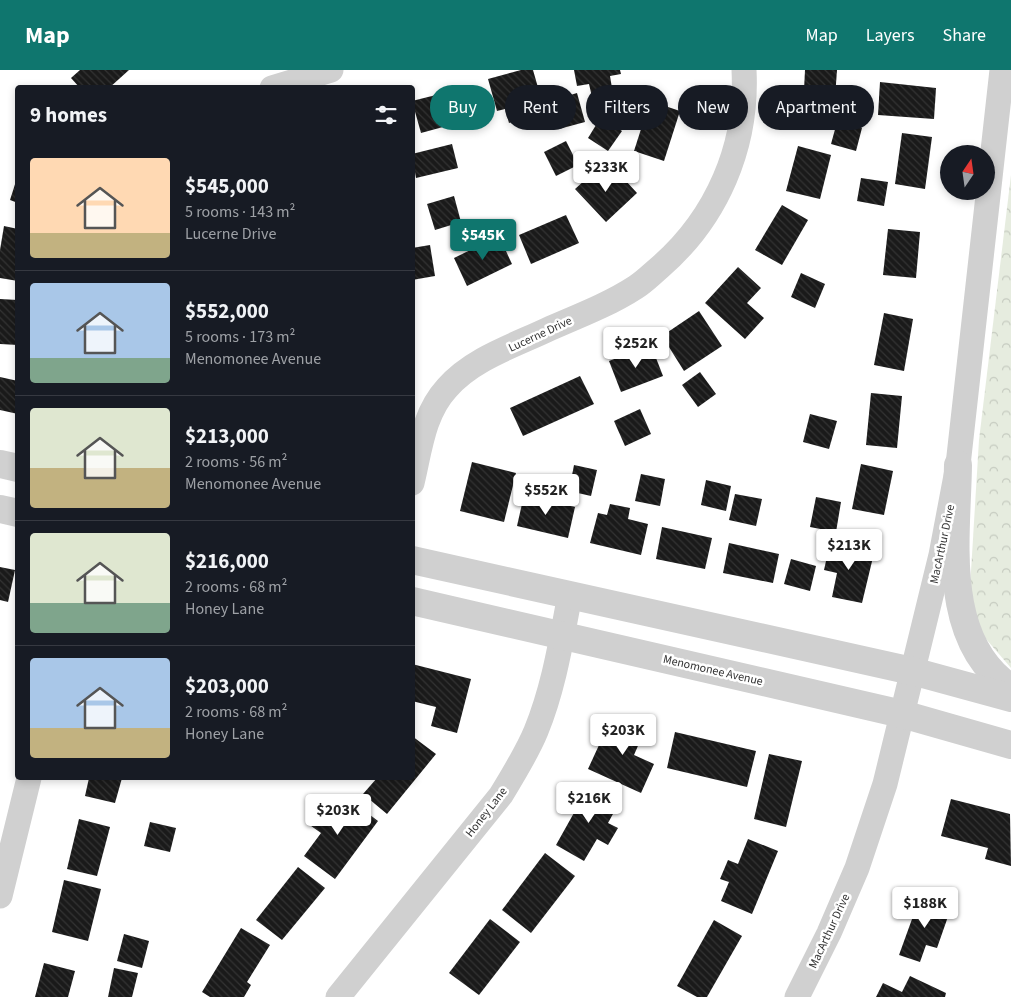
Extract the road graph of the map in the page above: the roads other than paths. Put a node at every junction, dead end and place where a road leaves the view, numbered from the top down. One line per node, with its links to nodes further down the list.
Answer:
1 (331, 70): 4 (street)
2 (744, 70): 8 (street, Lucerne Drive)
3 (1002, 70): 6 (street, MacArthur Drive)
4 (282, 85)
5 (0, 464): 7 (street)
6 (958, 465): 15 (street, MacArthur Drive); 16 (street)
7 (15, 467)
8 (415, 471)
9 (0, 509): 10 (street)
10 (15, 512)
11 (415, 561): 12 (street)
12 (570, 595): 14 (street, Honey Lane); 15 (street)
13 (415, 602): 14 (street, Menomonee Avenue)
14 (562, 635): 18 (street, Menomonee Avenue); 22 (street, Honey Lane)
15 (912, 671): 17 (street); 18 (street, MacArthur Drive)
16 (1011, 688)
17 (1011, 698)
18 (902, 714): 19 (street, Menomonee Avenue); 23 (street, MacArthur Drive)
19 (1011, 745)
20 (29, 780): 21 (street)
21 (0, 896)
22 (338, 997)
23 (797, 997)

